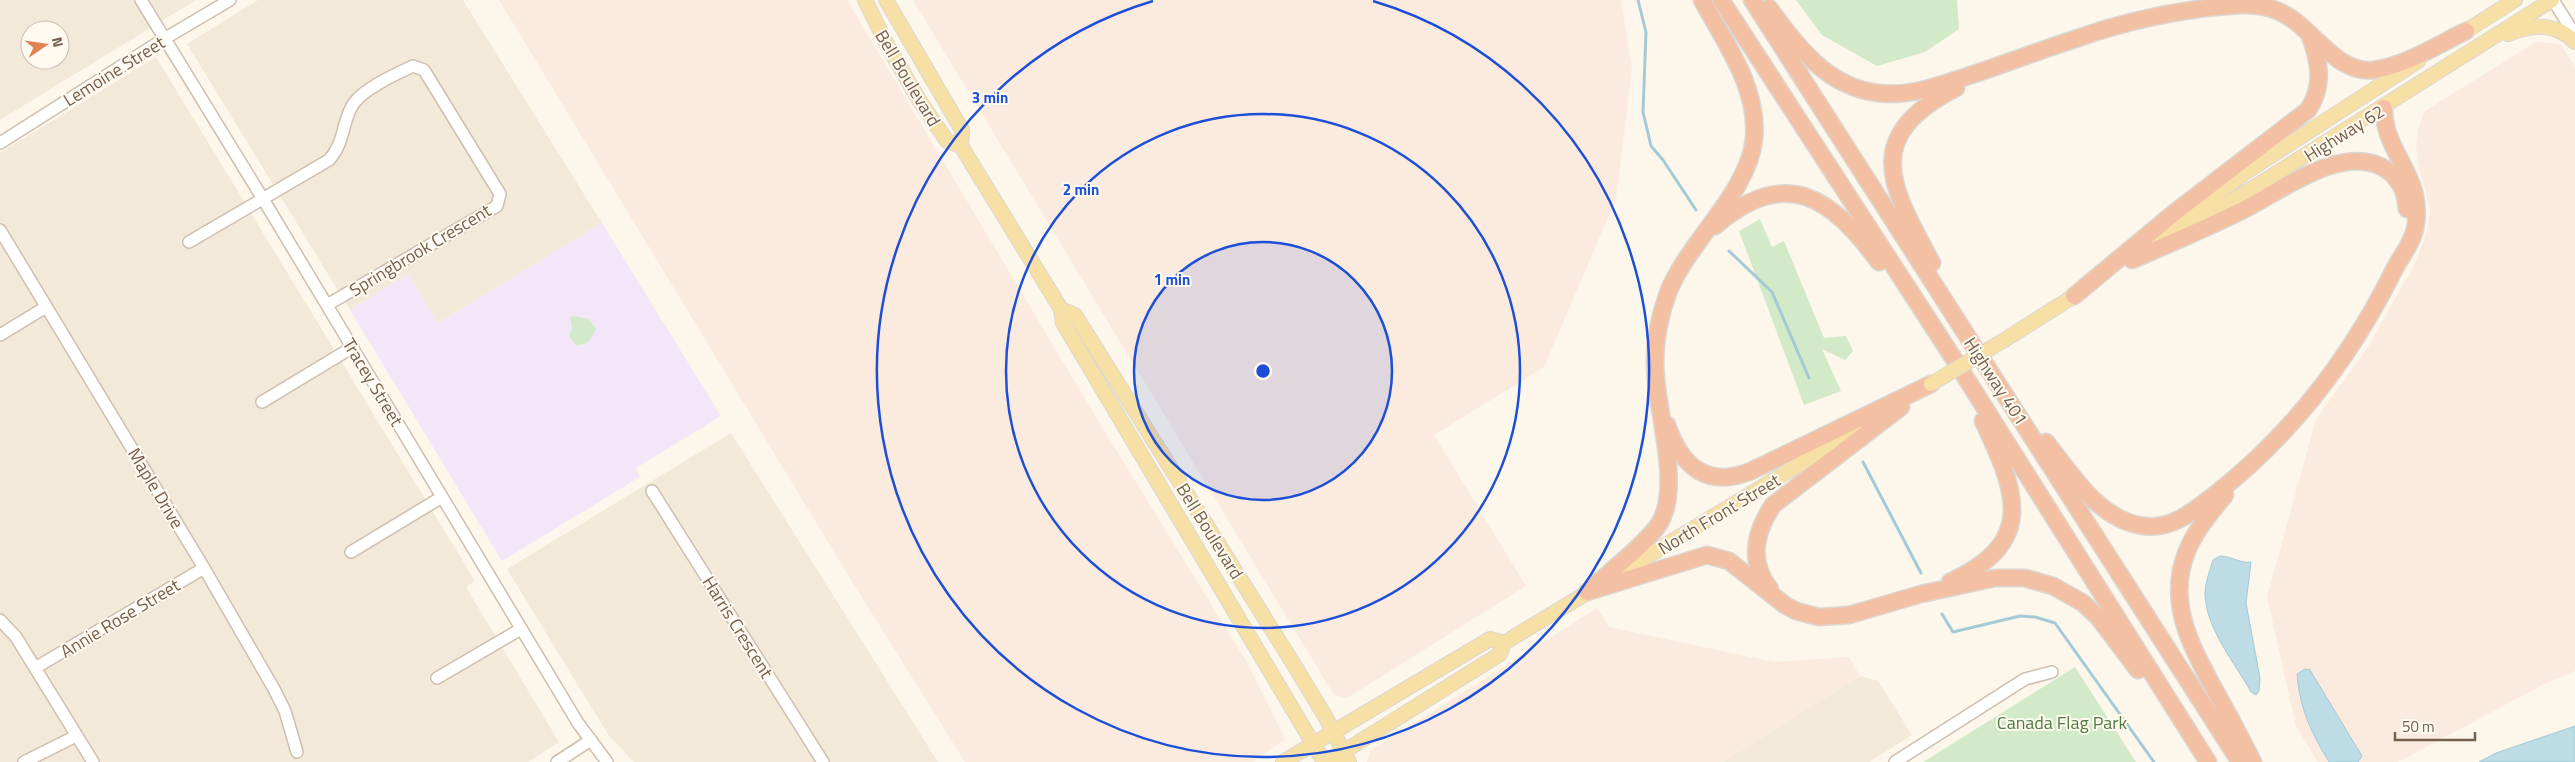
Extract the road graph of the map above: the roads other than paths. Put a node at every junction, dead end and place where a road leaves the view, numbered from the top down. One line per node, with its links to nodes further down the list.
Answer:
1 (141, 0): 14 (street, Tracey Street)
2 (230, 0): 14 (street, Lemoine Street)
3 (864, 0): 20 (main road, Bell Boulevard)
4 (886, 0): 20 (main road, Bell Boulevard)
5 (1702, 0): 23 (highway)
6 (1722, 0): 32 (highway, Highway 401)
7 (1752, 0): 35 (highway, Highway 401)
8 (1763, 0): 17 (highway)
9 (2515, 0): 11 (main road, Highway 62)
10 (2552, 0): 13 (street); 16 (main road, Highway 62)
11 (2466, 31): 12 (highway); 25 (main road, Highway 62)
12 (2309, 33): 17 (highway); 27 (highway)
13 (2575, 35)
14 (164, 39): 19 (street, Lemoine Street); 21 (street, Tracey Street)
15 (2575, 42): 16 (main road)
16 (2467, 54): 18 (main road, Highway 62)
17 (2008, 64): 35 (highway)
18 (2384, 108): 25 (main road, Highway 62); 26 (highway)
19 (0, 143)
20 (961, 146): 30 (main road, Bell Boulevard)
21 (263, 199): 24 (street); 28 (street, Tracey Street); 28 (street, Springbrook Crescent)
22 (0, 230): 29 (street, Maple Drive)
23 (1704, 236): 32 (highway); 38 (highway)
24 (189, 242)
25 (2132, 260): 26 (highway); 27 (main road, Highway 62)
26 (2398, 263): 40 (highway)
27 (2074, 296): 36 (main road, Highway 62, bridge)
28 (327, 305): 33 (street, Tracey Street)
29 (46, 307): 31 (street); 44 (street, Maple Drive)
30 (1061, 309): 54 (main road, Bell Boulevard); 57 (main road, Bell Boulevard)
31 (0, 335)
32 (1941, 338): 34 (highway, Highway 401)
33 (353, 347): 39 (street); 42 (street, Tracey Street)
34 (1952, 356): 46 (highway); 68 (highway, Highway 401)
35 (1989, 371): 37 (highway, Highway 401)
36 (1931, 384): 38 (highway); 45 (main road, North Front Street); 47 (highway)
37 (2000, 388): 40 (highway); 69 (highway, Highway 401)
38 (1658, 399): 45 (highway)
39 (262, 402)
40 (2246, 470): 70 (highway)
41 (652, 491): 64 (street, Harris Crescent)
42 (442, 497): 43 (street); 49 (street, Tracey Street)
43 (351, 552)
44 (204, 568): 51 (street, Annie Rose Street); 58 (street, Maple Drive)
45 (1587, 592): 47 (highway); 50 (main road, North Front Street)
46 (1921, 594): 47 (highway); 68 (highway)
47 (1784, 605)
48 (0, 620): 51 (street)
49 (521, 630): 53 (street); 56 (street, Tracey Street)
50 (1504, 643): 54 (main road, North Front Street); 59 (main road, North Front Street)
51 (35, 668): 55 (street)
52 (2052, 672): 67 (street)
53 (437, 678)
54 (1333, 732): 57 (main road, North Front Street); 59 (main road, Bell Boulevard)
55 (76, 736): 60 (street); 61 (street)
56 (591, 740): 62 (street); 63 (street, Tracey Street)
57 (1313, 744): 65 (main road, North Front Street); 66 (main road, Bell Boulevard)
58 (296, 752)
59 (1346, 756): 66 (main road, North Front Street)
60 (24, 762)
61 (93, 762)
62 (557, 762)
63 (607, 762)
64 (823, 762)
65 (1283, 762)
66 (1326, 762)
67 (1895, 762)
68 (2207, 762)
69 (2240, 762)
70 (2253, 762)

